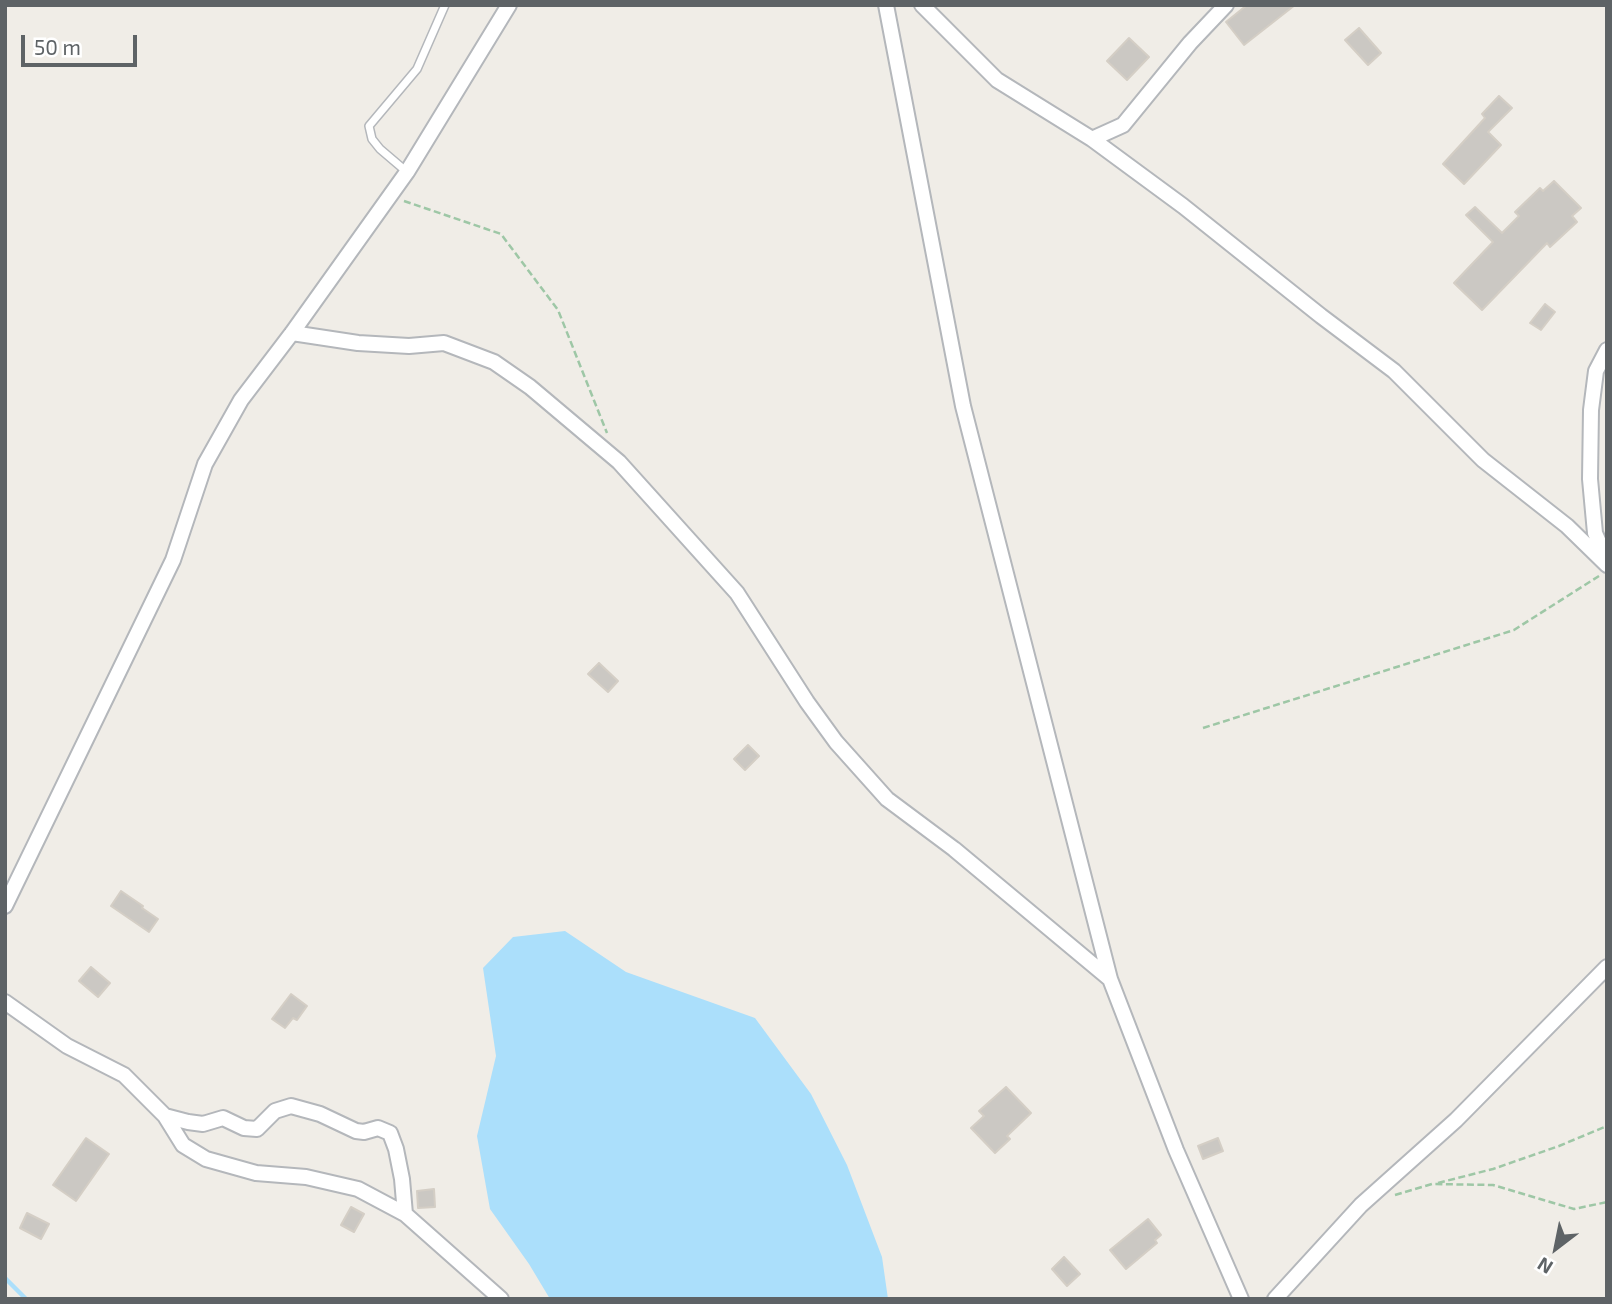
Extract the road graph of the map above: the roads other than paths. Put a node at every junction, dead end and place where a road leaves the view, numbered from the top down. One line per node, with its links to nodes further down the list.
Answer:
1 (444, 5): 7 (lane)
2 (509, 5): 7 (street)
3 (886, 5): 13 (street)
4 (922, 5): 6 (street)
5 (1226, 5): 6 (street)
6 (1092, 139): 10 (street)
7 (407, 172): 8 (street)
8 (292, 333): 11 (street); 13 (street)
9 (1607, 350): 10 (street)
10 (1607, 563)
11 (5, 906)
12 (1607, 967): 19 (street)
13 (1111, 979): 18 (street)
14 (5, 1002): 15 (street)
15 (165, 1116): 16 (street); 16 (street)
16 (405, 1214): 17 (street)
17 (502, 1299)
18 (1241, 1299)
19 (1275, 1299)

